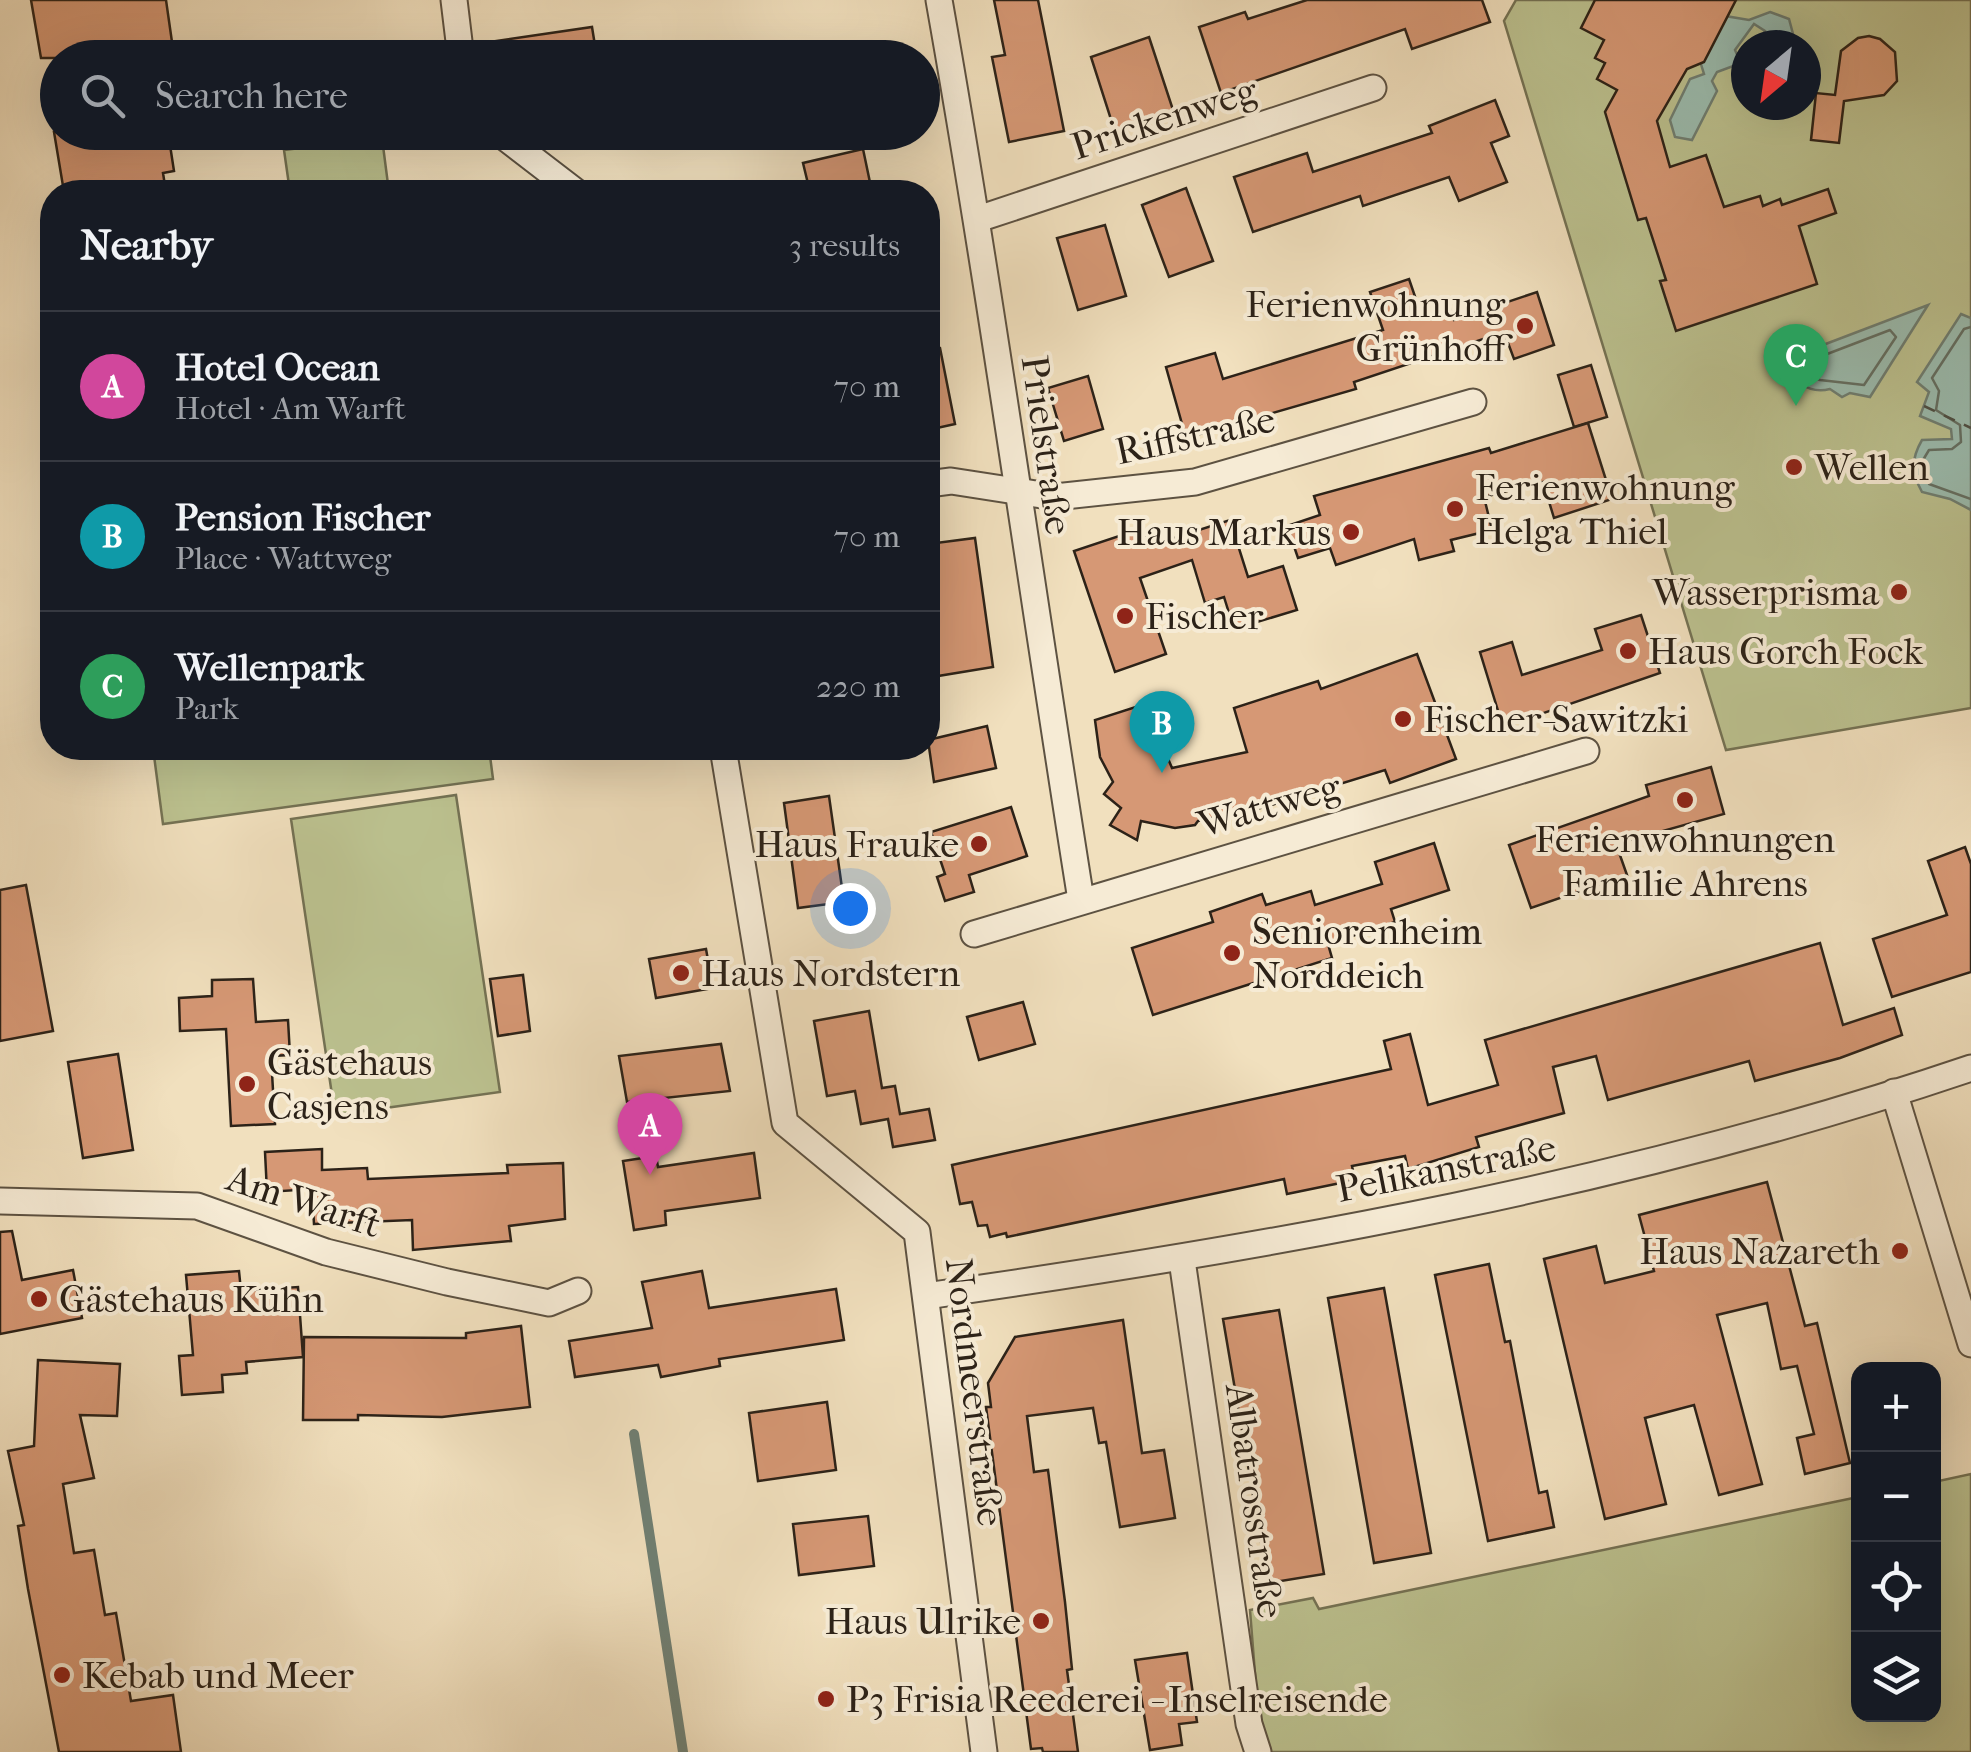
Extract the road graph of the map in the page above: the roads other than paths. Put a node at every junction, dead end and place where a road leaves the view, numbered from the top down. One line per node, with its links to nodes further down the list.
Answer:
1 (454, 0): 3 (street)
2 (939, 0): 7 (street, Prielstraße)
3 (459, 40)
4 (1373, 88): 7 (street, Prickenweg)
5 (521, 150): 6 (street)
6 (560, 180)
7 (978, 220): 10 (street, Prielstraße)
8 (1473, 402): 10 (street, Riffstraße)
9 (940, 482): 10 (street, Riffstraße)
10 (1014, 488): 13 (street, Prielstraße)
11 (1586, 751): 13 (street, Wattweg)
12 (725, 760): 20 (street, Nordmeerstraße)
13 (1080, 900): 14 (street, Wattweg)
14 (974, 934)
15 (1971, 1068): 16 (street, Pelikanstraße)
16 (1894, 1092): 18 (street, Pelikanstraße); 21 (street)
17 (0, 1200): 19 (street, Am Warft)
18 (1182, 1260): 20 (street, Pelikanstraße); 23 (street, Albatrosstraße)
19 (578, 1291)
20 (926, 1296): 22 (street, Nordmeerstraße)
21 (1971, 1344)
22 (984, 1752)
23 (1258, 1752)

